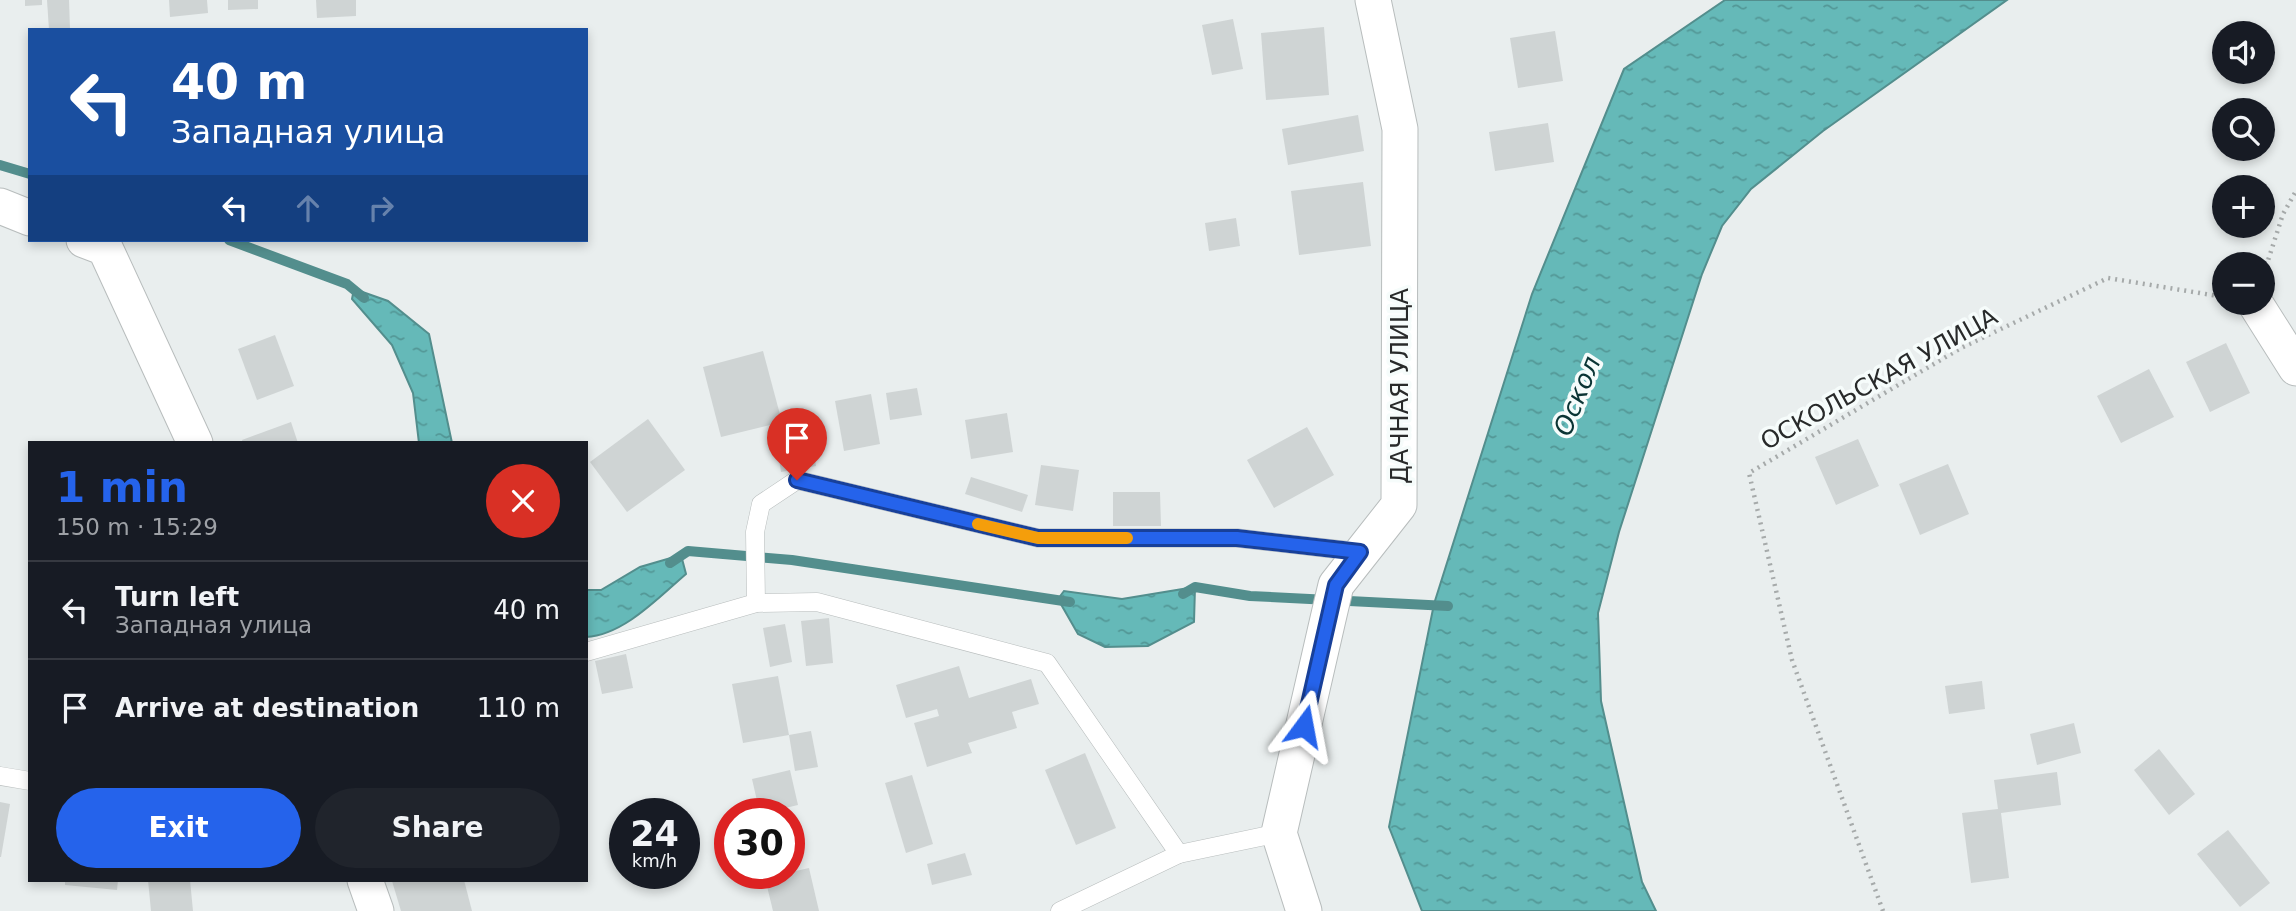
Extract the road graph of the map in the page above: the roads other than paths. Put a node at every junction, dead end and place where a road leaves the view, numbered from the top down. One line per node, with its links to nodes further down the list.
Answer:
1 (1373, 0): 8 (street, ДАЧНАЯ УЛИЦА)
2 (0, 206): 3 (street)
3 (28, 217)
4 (89, 242): 7 (street)
5 (2263, 315): 6 (street)
6 (2296, 368)
7 (194, 441)
8 (1360, 552): 9 (lane); 13 (street, ДАЧНАЯ УЛИЦА)
9 (756, 603): 10 (lane); 14 (lane)
10 (588, 651)
11 (0, 776): 12 (lane)
12 (28, 781)
13 (1279, 833): 14 (lane); 18 (street)
14 (1179, 854): 17 (lane)
15 (366, 882): 16 (street)
16 (376, 911)
17 (1059, 911)
18 (1304, 911)

